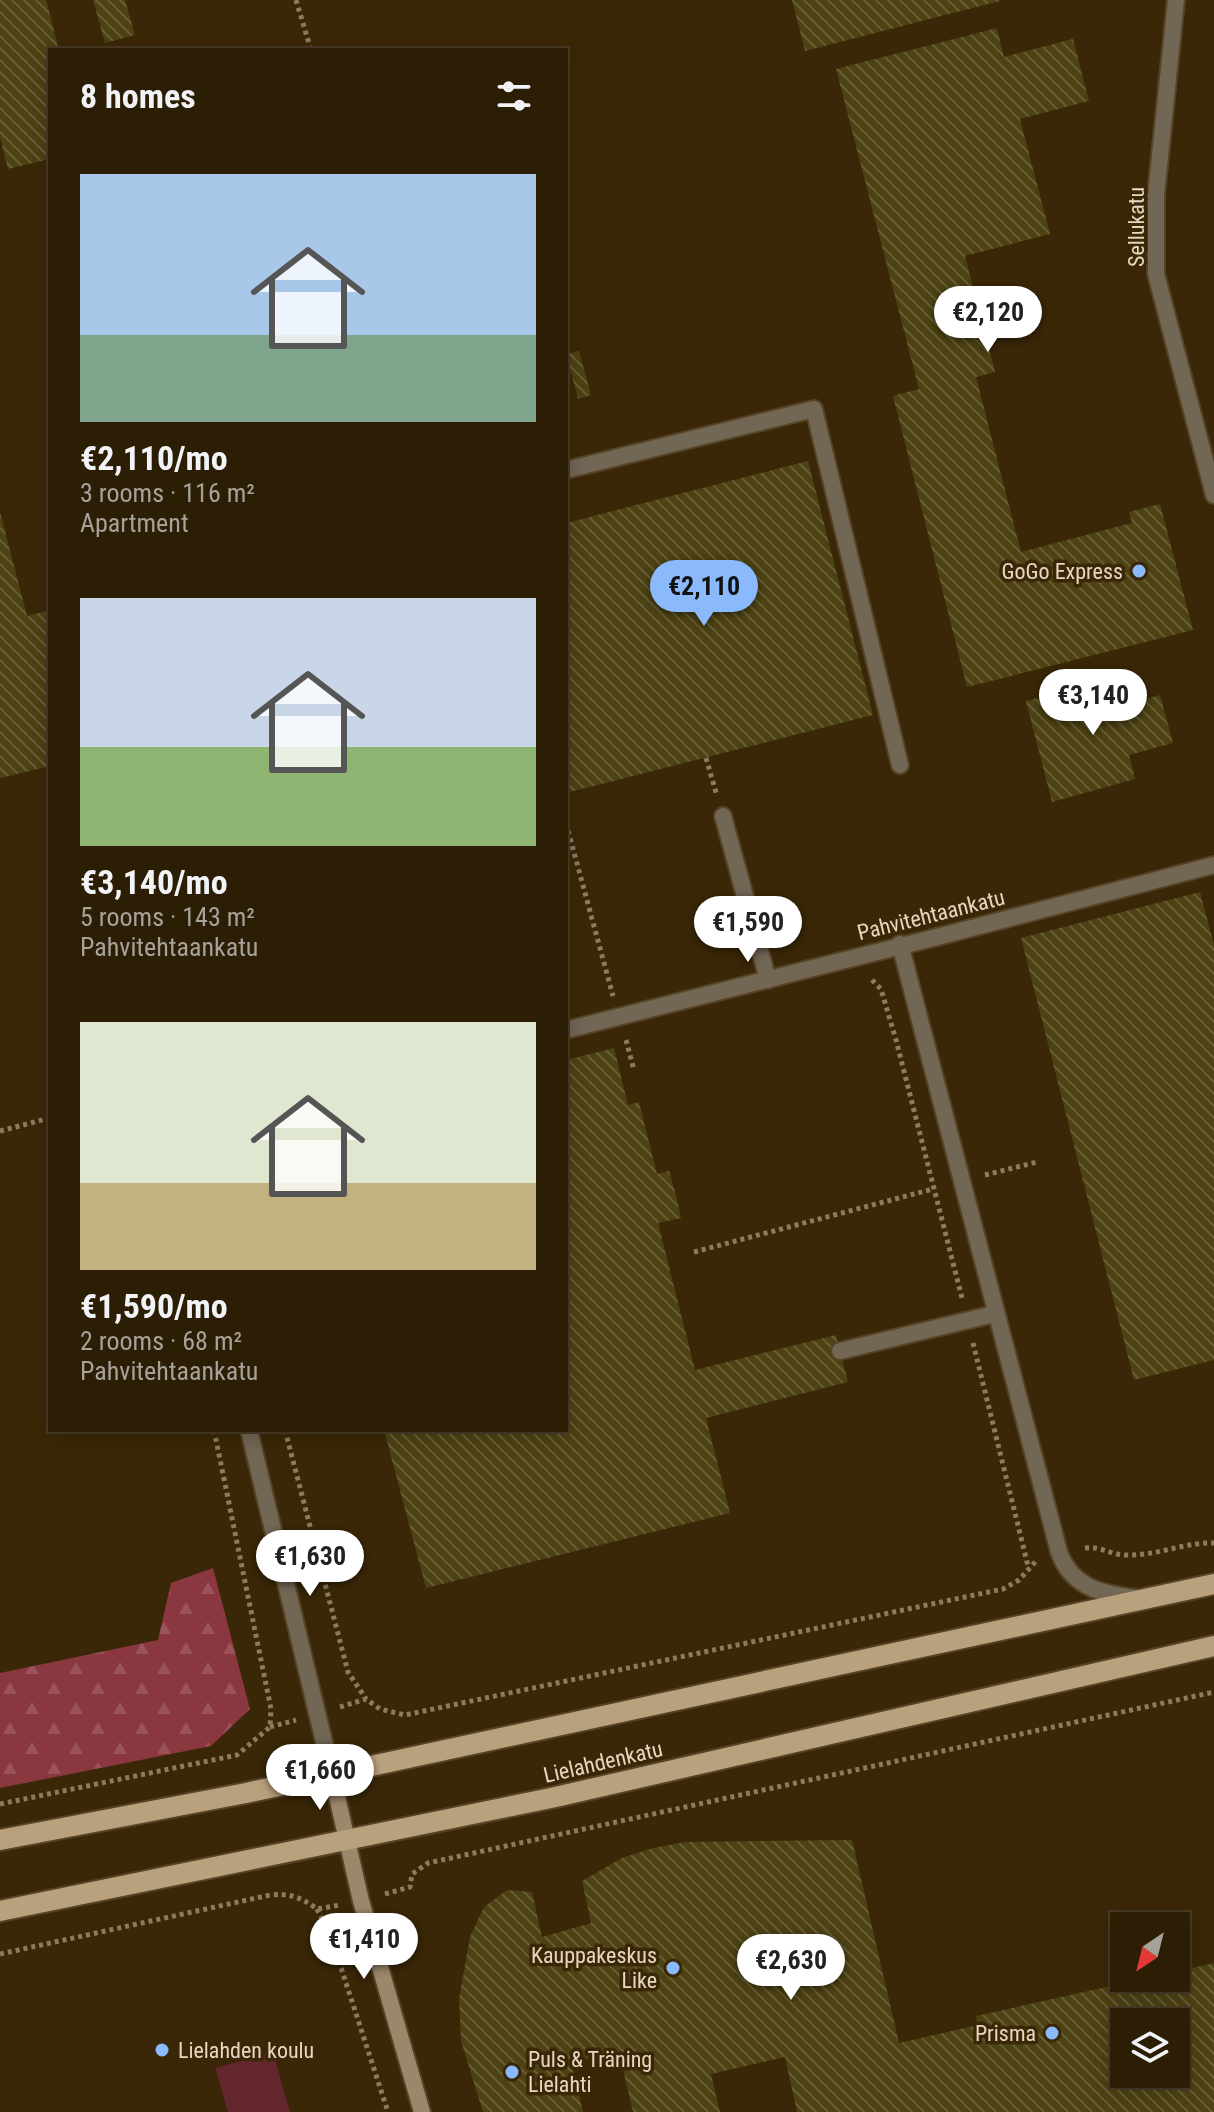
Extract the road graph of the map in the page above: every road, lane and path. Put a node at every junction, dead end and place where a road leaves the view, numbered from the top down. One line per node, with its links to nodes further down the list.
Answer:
1 (296, 0): 3 (path)
2 (1176, 0): 5 (street, Sellukatu)
3 (310, 48)
4 (568, 470): 7 (street)
5 (1214, 495)
6 (706, 758): 8 (path)
7 (900, 765)
8 (723, 816): 12 (street)
9 (568, 830): 14 (path)
10 (1214, 865): 11 (street, Pahvitehtaankatu)
11 (900, 944): 12 (street, Pahvitehtaankatu); 22 (street)
12 (768, 980): 14 (street, Pahvitehtaankatu)
13 (858, 983): 23 (path)
14 (618, 1017): 15 (street, Pahvitehtaankatu); 17 (path)
15 (568, 1030)
16 (642, 1038): 17 (path)
17 (626, 1042): 18 (path)
18 (634, 1070)
19 (48, 1119): 20 (path)
20 (0, 1131)
21 (1037, 1162): 22 (path)
22 (963, 1181): 23 (path); 25 (street)
23 (933, 1189): 24 (path); 26 (path)
24 (694, 1252)
25 (994, 1314): 26 (street); 32 (street)
26 (967, 1320): 27 (street); 33 (path)
27 (840, 1351)
28 (214, 1432): 40 (path)
29 (249, 1432): 39 (street)
30 (286, 1432): 38 (path)
31 (1214, 1543): 32 (path)
32 (1059, 1552): 33 (path); 35 (street)
33 (1028, 1567): 38 (path)
34 (1214, 1584): 35 (main road, Lielahdenkatu)
35 (1145, 1599): 42 (main road, Lielahdenkatu)
36 (1214, 1646): 46 (main road, Lielahdenkatu)
37 (1214, 1692): 49 (path)
38 (366, 1699): 39 (path)
39 (318, 1714): 40 (path); 42 (street)
40 (270, 1727): 41 (path)
41 (237, 1755): 43 (path); 44 (path)
42 (332, 1775): 43 (main road, Lielahdenkatu); 46 (main road)
43 (246, 1793): 45 (main road, Lielahdenkatu)
44 (0, 1804)
45 (0, 1840)
46 (347, 1840): 47 (main road, Lielahdenkatu); 49 (main road)
47 (259, 1857): 48 (path); 51 (main road, Lielahdenkatu)
48 (270, 1895): 50 (path); 52 (path)
49 (361, 1901): 50 (path); 54 (main road)
50 (317, 1909): 53 (path)
51 (0, 1911)
52 (0, 1954)
53 (388, 2112)
54 (422, 2112)

